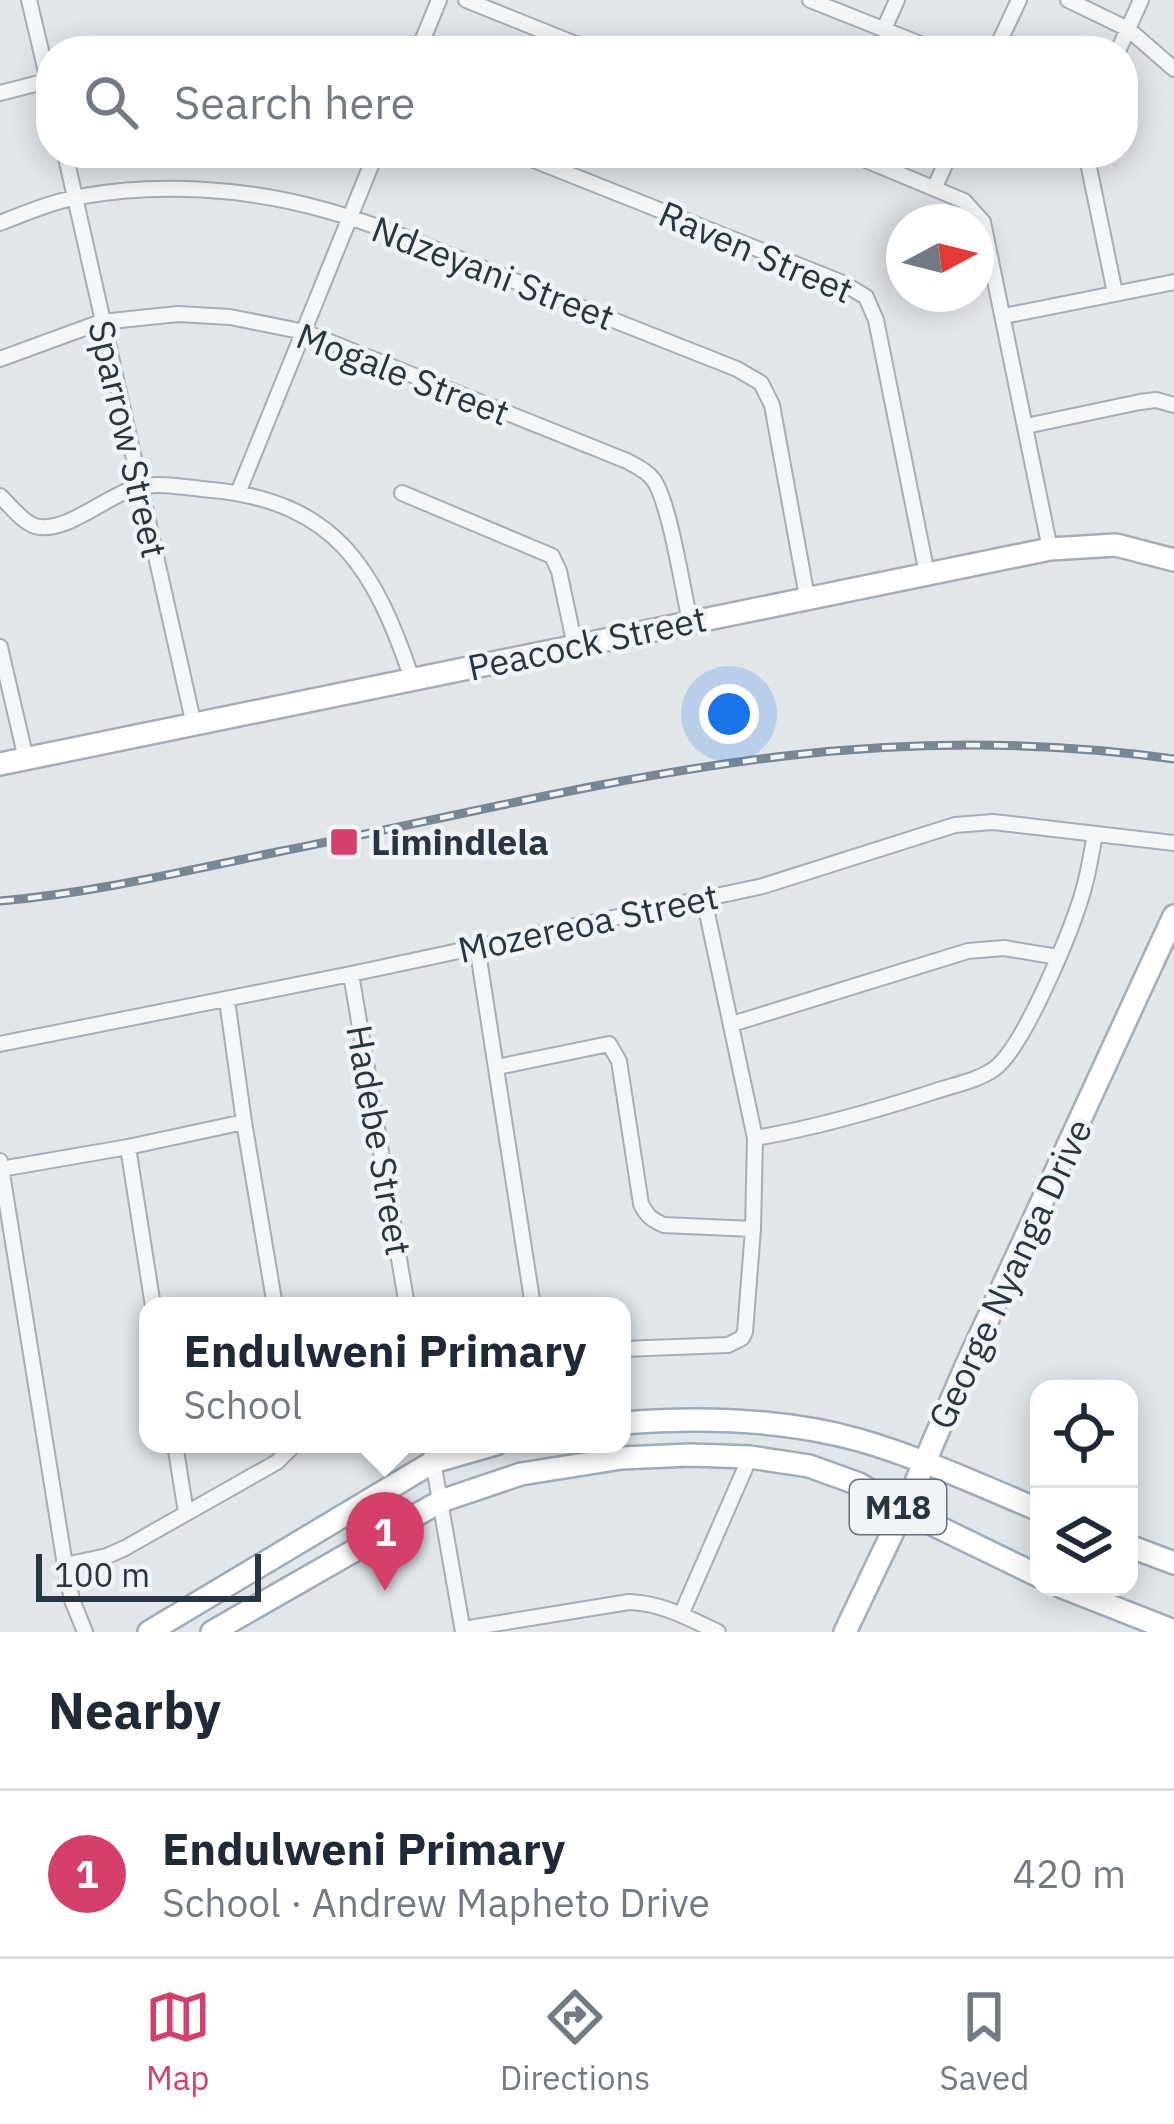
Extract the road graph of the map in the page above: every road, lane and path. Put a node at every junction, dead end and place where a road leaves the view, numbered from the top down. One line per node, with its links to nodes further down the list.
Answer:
1 (28, 0): 11 (street)
2 (439, 0): 12 (street)
3 (466, 0): 13 (street)
4 (810, 0): 9 (street)
5 (897, 0): 9 (street)
6 (1019, 0): 15 (street)
7 (1068, 0): 10 (street)
8 (1142, 0): 10 (street)
9 (884, 29): 14 (street)
10 (1128, 29): 16 (street); 17 (street)
11 (37, 36)
12 (424, 36)
13 (556, 36)
14 (901, 36)
15 (1002, 36)
16 (1125, 36)
17 (1136, 36)
18 (1138, 38): 19 (street)
19 (1174, 69)
20 (36, 87): 21 (street)
21 (0, 93)
22 (68, 168): 29 (street, Sparrow Street)
23 (370, 168): 30 (street)
24 (554, 168): 46 (street, Raven Street)
25 (887, 168): 28 (street)
26 (943, 168): 28 (street)
27 (1089, 168): 33 (street)
28 (935, 187): 34 (street)
29 (75, 197): 30 (street, Ndzeyani Street); 31 (street, Ndzeyani Street); 35 (street, Sparrow Street)
30 (350, 218): 36 (street); 47 (street, Ndzeyani Street)
31 (0, 223)
32 (1174, 282): 33 (street)
33 (1115, 293): 34 (street)
34 (1004, 316): 39 (street)
35 (101, 322): 36 (street, Mogale Street); 37 (street, Mogale Street); 40 (street, Sparrow Street)
36 (304, 332): 41 (street); 48 (street, Mogale Street)
37 (0, 359)
38 (1174, 405): 39 (street)
39 (1026, 426): 44 (street)
40 (139, 487): 41 (street); 43 (street); 52 (street, Sparrow Street)
41 (238, 493): 51 (street)
42 (402, 494): 50 (street)
43 (0, 496)
44 (1050, 549): 45 (street, Peacock Street); 46 (street, Peacock Street)
45 (1174, 560)
46 (927, 574): 47 (street, Peacock Street)
47 (807, 597): 48 (street, Peacock Street)
48 (690, 622): 50 (street, Peacock Street)
49 (0, 646): 53 (street)
50 (575, 646): 51 (street, Peacock Street)
51 (412, 679): 52 (street, Peacock Street)
52 (194, 725): 53 (street, Peacock Street)
53 (26, 759): 54 (street, Peacock Street)
54 (0, 764)
55 (1095, 834): 56 (street, Mozereoa Street); 57 (street, Mozereoa Street); 60 (street)
56 (1174, 843)
57 (704, 899): 59 (street, Mozereoa Street); 63 (street)
58 (1174, 916): 81 (street, George Nyanga Drive)
59 (477, 946): 61 (street, Mozereoa Street); 65 (street)
60 (1058, 957): 63 (street); 67 (street)
61 (351, 974): 62 (street, Mozereoa Street); 73 (street, Hadebe Street)
62 (226, 1000): 64 (street, Mozereoa Street); 66 (street)
63 (732, 1024): 67 (street)
64 (0, 1044)
65 (497, 1067): 70 (street); 74 (street)
66 (244, 1122): 68 (street); 72 (street)
67 (755, 1138): 70 (street)
68 (128, 1147): 69 (street); 71 (street)
69 (1, 1165): 88 (street)
70 (753, 1229): 75 (street)
71 (152, 1297)
72 (273, 1297)
73 (405, 1297)
74 (531, 1297)
75 (631, 1349)
76 (631, 1423): 81 (street, M18)
77 (176, 1453): 85 (street)
78 (286, 1453): 85 (street)
79 (431, 1453): 82 (street); 95 (street)
80 (750, 1457): 82 (street, M18); 84 (street, M18); 91 (street)
81 (924, 1461): 83 (street, M18); 84 (street, George Nyanga Drive)
82 (441, 1501): 92 (street); 96 (street, M18)
83 (1030, 1506)
84 (903, 1510): 89 (street, M18); 98 (street, George Nyanga Drive)
85 (186, 1513): 88 (street)
86 (1138, 1549): 87 (street)
87 (1174, 1563)
88 (65, 1565): 94 (street)
89 (1030, 1572)
90 (1085, 1596): 93 (street)
91 (681, 1615): 92 (street); 97 (street)
92 (463, 1630)
93 (1174, 1631)
94 (85, 1632)
95 (149, 1632)
96 (212, 1632)
97 (718, 1632)
98 (845, 1632)

